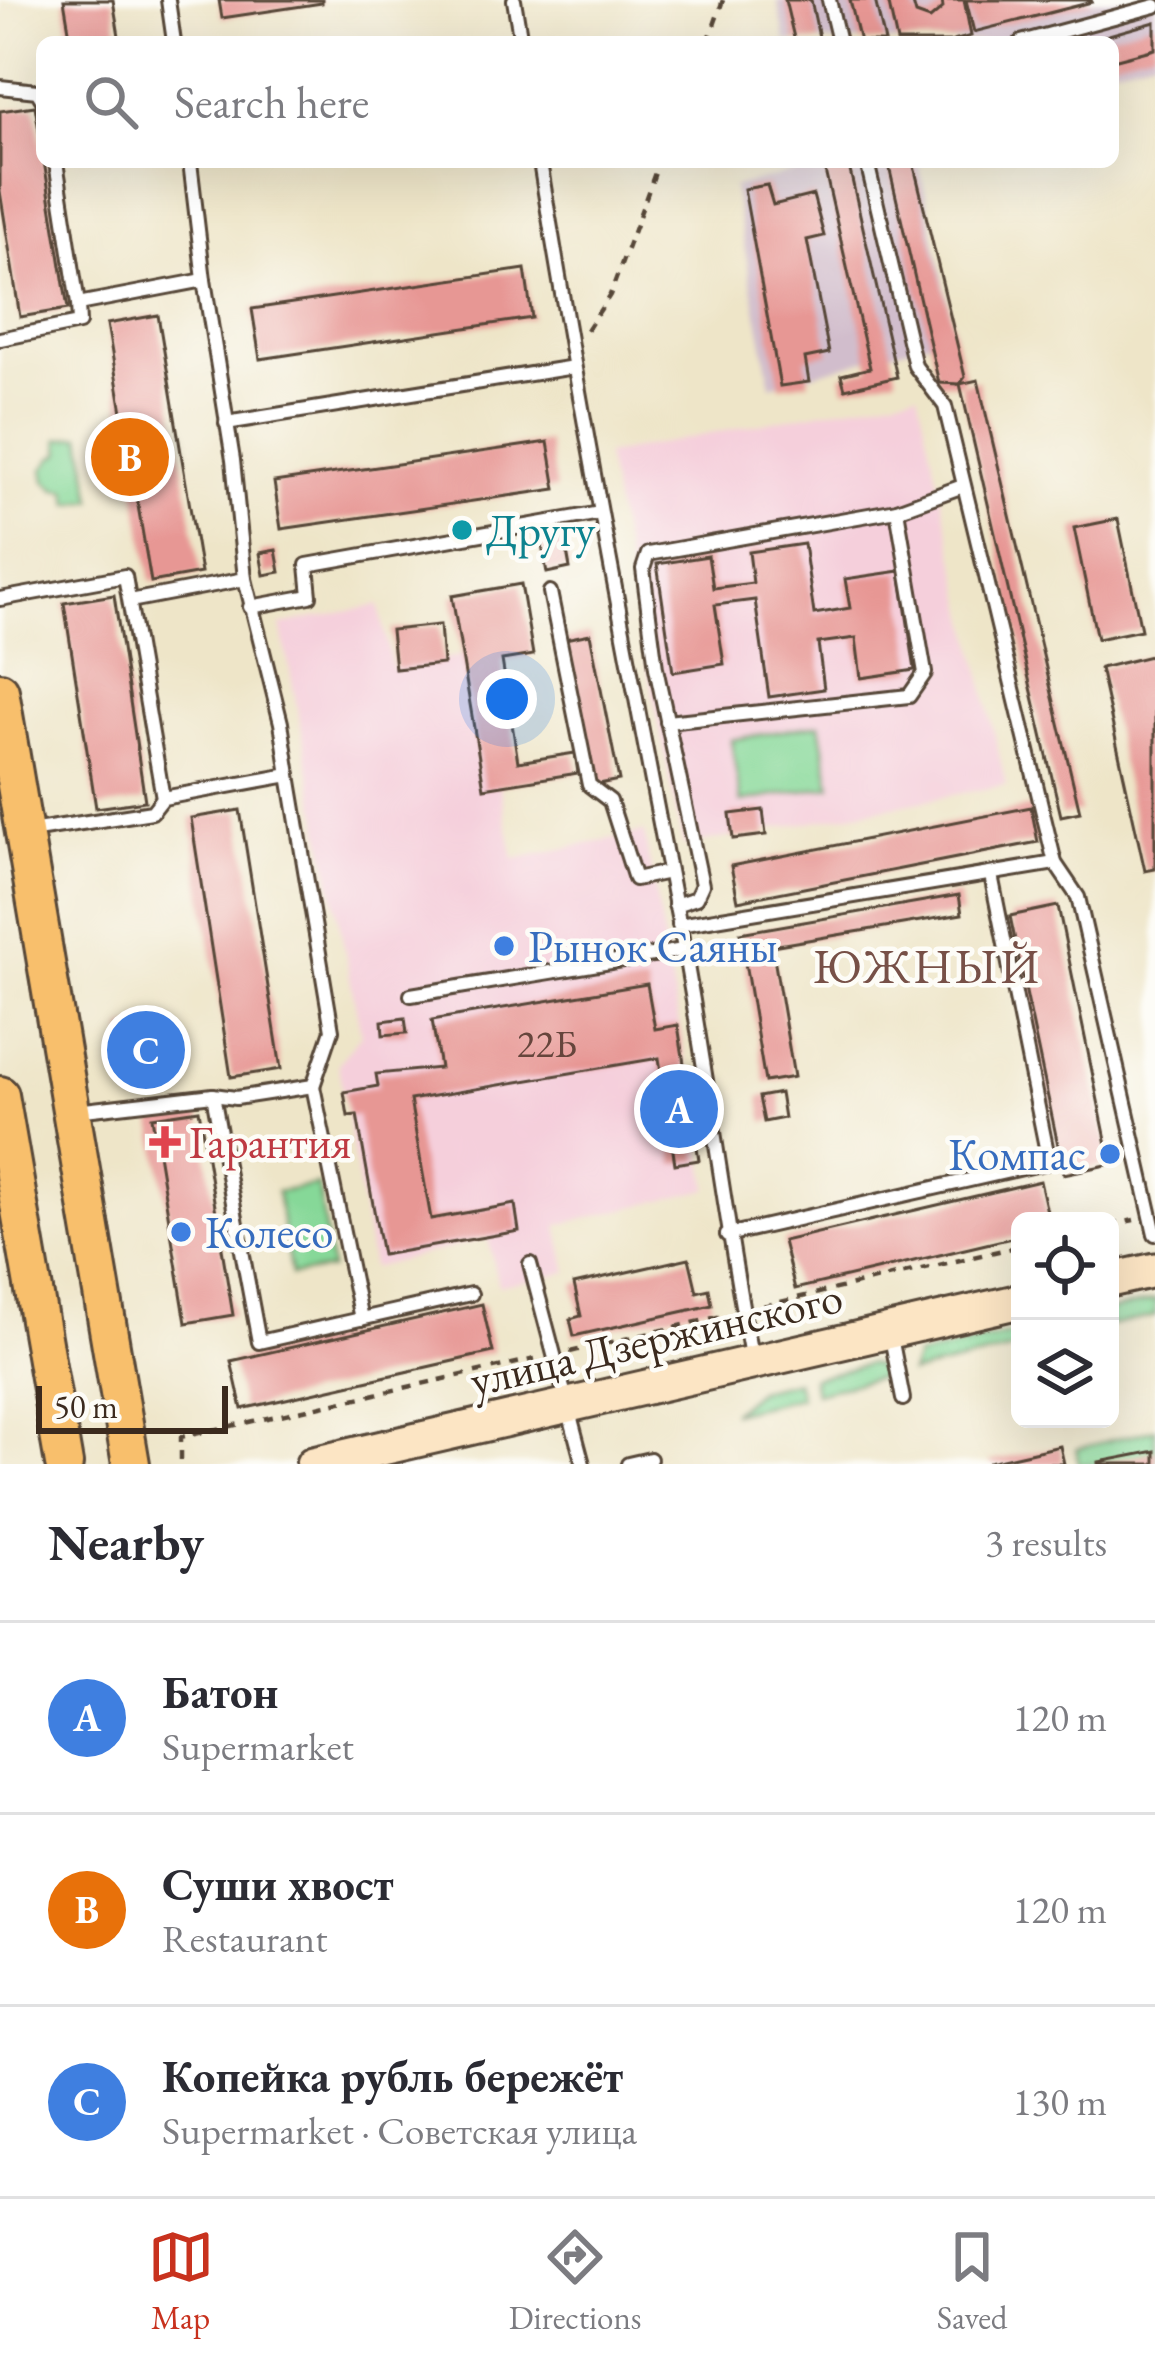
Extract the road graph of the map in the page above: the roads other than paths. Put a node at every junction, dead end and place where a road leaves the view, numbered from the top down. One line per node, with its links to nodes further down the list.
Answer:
1 (168, 0): 5 (lane)
2 (514, 0): 6 (lane)
3 (829, 0): 7 (lane)
4 (1155, 7): 8 (lane)
5 (173, 36)
6 (520, 36)
7 (838, 36)
8 (1044, 36)
9 (0, 87): 10 (lane)
10 (36, 91)
11 (57, 168): 16 (lane)
12 (191, 168): 15 (lane)
13 (541, 168): 18 (lane)
14 (868, 168): 20 (lane)
15 (204, 280): 16 (lane); 19 (lane)
16 (78, 304): 17 (lane)
17 (0, 339)
18 (573, 361): 19 (lane); 22 (lane)
19 (226, 423): 23 (lane)
20 (963, 486): 21 (lane); 33 (lane)
21 (897, 510): 29 (lane); 29 (lane)
22 (600, 513): 27 (lane); 34 (lane)
23 (245, 579): 26 (lane); 27 (lane)
24 (550, 592): 34 (lane)
25 (0, 599): 26 (lane)
26 (130, 601): 31 (lane)
27 (250, 607): 30 (lane)
28 (0, 691): 32 (main road)
29 (667, 722): 36 (lane)
30 (289, 775): 31 (lane); 40 (lane)
31 (163, 798): 32 (lane)
32 (24, 832): 43 (main road)
33 (1055, 862): 35 (lane); 44 (lane)
34 (669, 872): 36 (lane)
35 (991, 875): 37 (lane); 45 (lane)
36 (675, 905): 37 (lane)
37 (680, 925): 38 (lane)
38 (683, 950): 39 (lane); 45 (lane)
39 (411, 995)
40 (313, 1086): 42 (lane); 51 (lane)
41 (0, 1095): 57 (main road)
42 (213, 1095): 43 (lane); 51 (lane)
43 (69, 1112): 58 (main road)
44 (1155, 1234)
45 (727, 1235): 53 (lane)
46 (530, 1264): 55 (lane)
47 (1155, 1270): 48 (main road)
48 (1119, 1278)
49 (471, 1294): 51 (lane)
50 (1011, 1303): 52 (main road, улица Дзержинского)
51 (361, 1319)
52 (890, 1331): 53 (main road, улица Дзержинского); 54 (lane)
53 (753, 1362): 55 (main road, улица Дзержинского)
54 (903, 1399)
55 (567, 1405): 59 (main road, улица Дзержинского); 60 (lane)
56 (650, 1459): 61 (lane)
57 (64, 1464)
58 (130, 1464)
59 (313, 1464)
60 (583, 1464)
61 (628, 1464)

